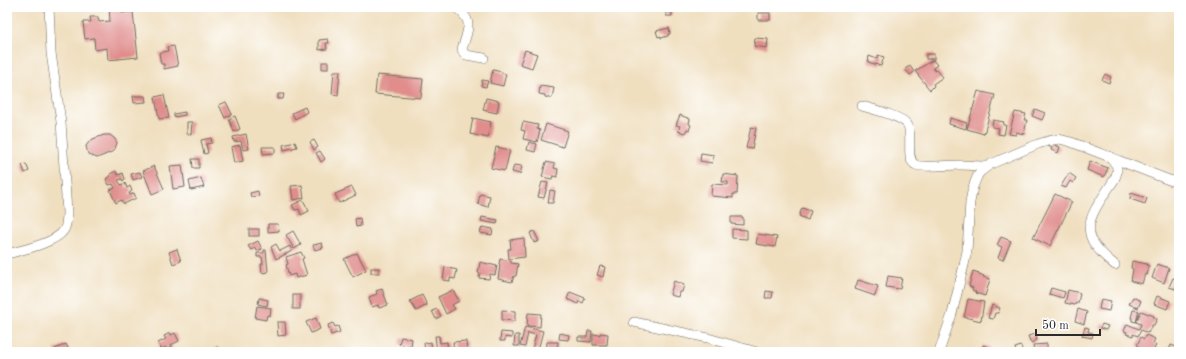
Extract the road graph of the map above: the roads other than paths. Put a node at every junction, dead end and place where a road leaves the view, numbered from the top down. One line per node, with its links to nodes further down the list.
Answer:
1 (49, 7): 8 (street)
2 (454, 7): 3 (street)
3 (484, 58)
4 (862, 106): 6 (street)
5 (1109, 156): 6 (street); 7 (street); 9 (street)
6 (987, 166): 12 (street)
7 (1179, 182)
8 (7, 254)
9 (1114, 265)
10 (634, 322): 11 (street)
11 (757, 352)
12 (939, 352)

